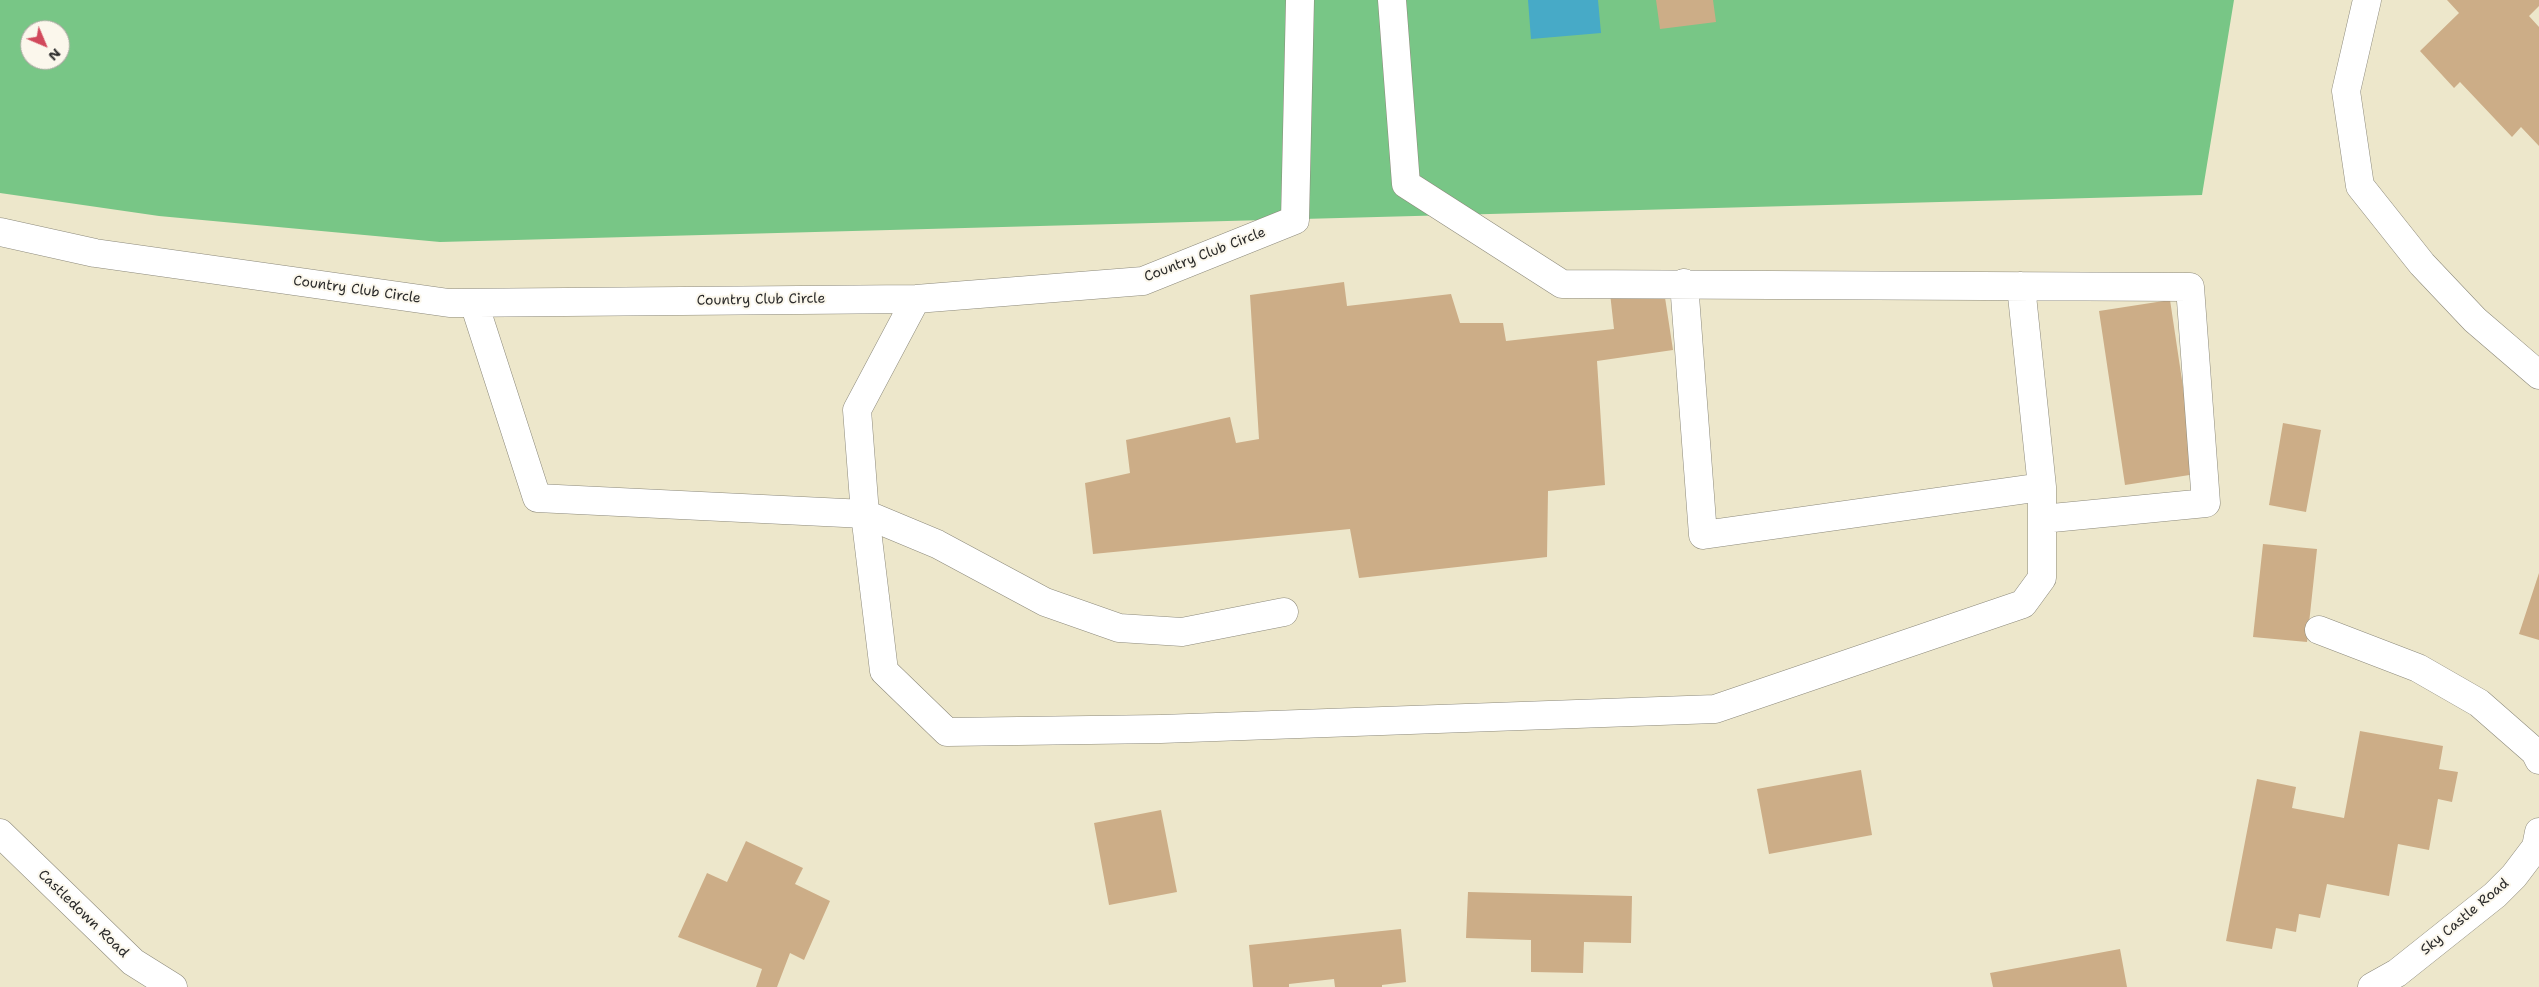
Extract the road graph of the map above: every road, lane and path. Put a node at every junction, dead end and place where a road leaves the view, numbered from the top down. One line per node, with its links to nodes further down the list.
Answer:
1 (1300, 0): 7 (street, Country Club Circle)
2 (1392, 0): 5 (street)
3 (2367, 0): 9 (street)
4 (0, 232): 8 (street, Country Club Circle)
5 (1684, 283): 6 (street); 10 (street)
6 (2021, 286): 10 (street); 12 (street)
7 (916, 299): 8 (street, Country Club Circle); 11 (street)
8 (474, 303): 11 (street)
9 (2539, 375)
10 (2042, 487): 12 (street)
11 (865, 514): 12 (street); 13 (street)
12 (2042, 519)
13 (1284, 612)
14 (2319, 630): 15 (street)
15 (2538, 754)
16 (2539, 832): 19 (street, Sky Castle Road)
17 (0, 833): 18 (street, Castledown Road)
18 (173, 987)
19 (2372, 987)

